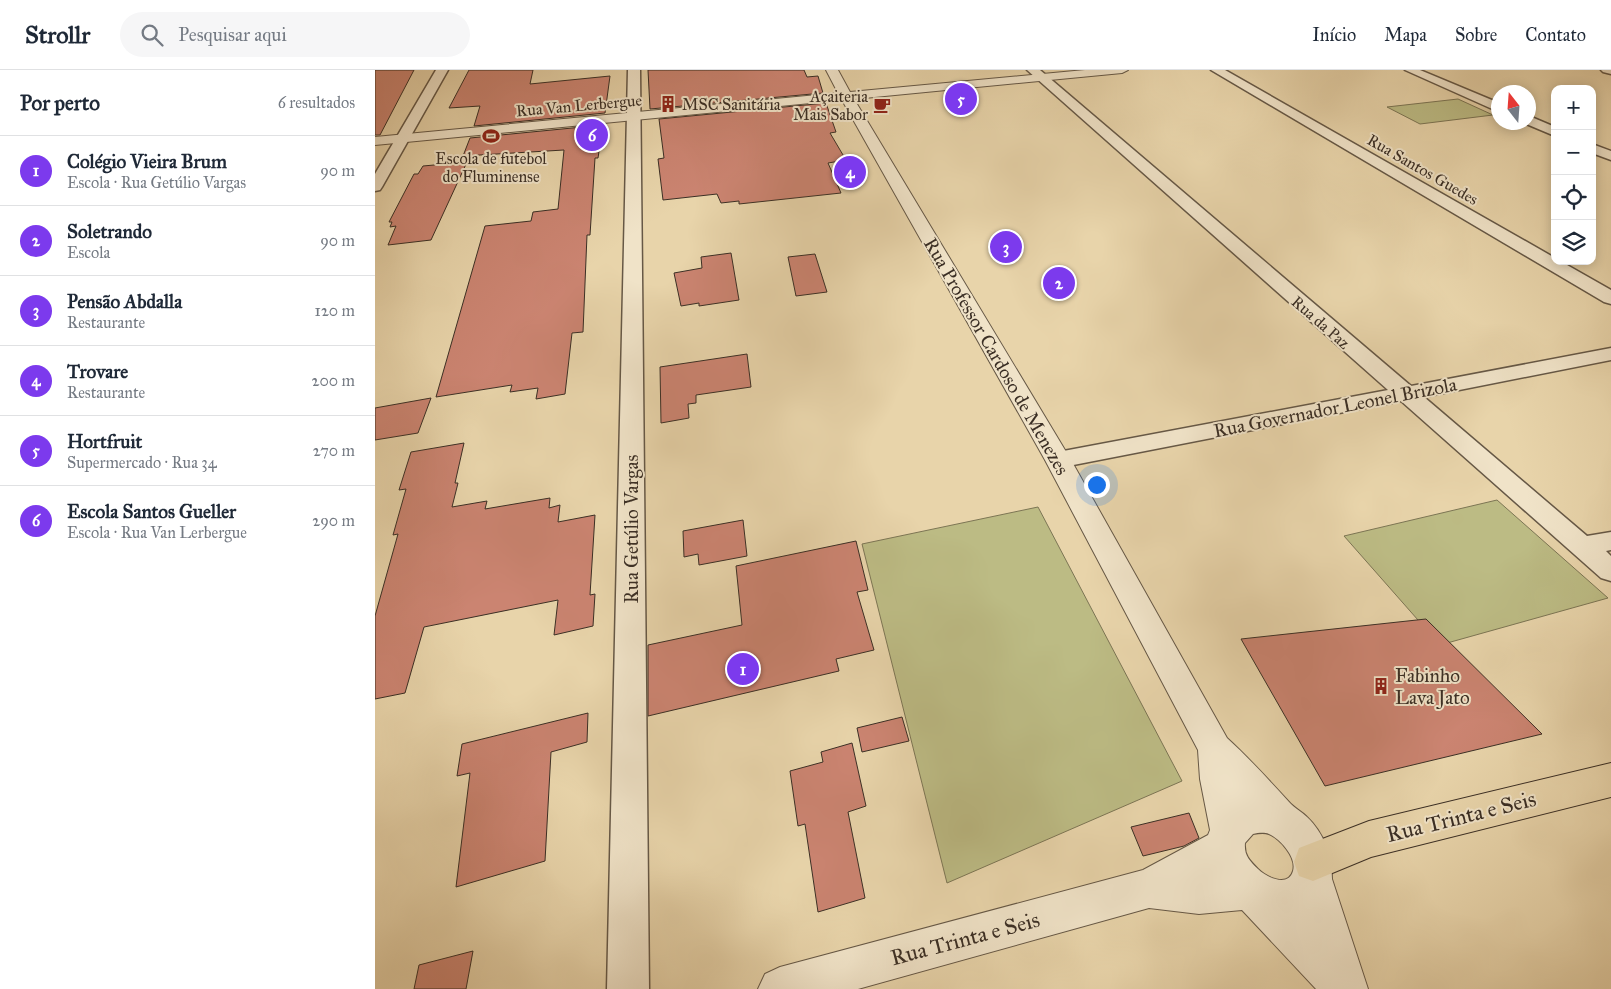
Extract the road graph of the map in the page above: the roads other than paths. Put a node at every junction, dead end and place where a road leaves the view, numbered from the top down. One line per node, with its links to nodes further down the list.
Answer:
1 (442, 70): 15 (street)
2 (634, 70): 12 (street, Rua Getúlio Vargas)
3 (832, 70): 10 (street, Rua Professor Cardoso de Menezes)
4 (1122, 70): 9 (street, Rua Van Lerbergue)
5 (1217, 70): 20 (street, Rua Santos Guedes)
6 (1411, 70): 11 (street)
7 (1607, 70): 8 (street)
8 (1611, 71)
9 (1037, 74): 10 (street, Rua Van Lerbergue); 22 (street, Rua da Paz)
10 (846, 96): 12 (street, Rua Van Lerbergue); 23 (street, Rua Professor Cardoso de Menezes)
11 (1491, 105)
12 (634, 117): 15 (street, Rua Van Lerbergue); 34 (street, Rua Getúlio Vargas)
13 (1536, 123): 14 (street)
14 (1551, 130)
15 (403, 139): 16 (street, Rua Van Lerbergue); 19 (street)
16 (375, 141)
17 (1596, 150): 18 (street)
18 (1611, 156)
19 (375, 187)
20 (1611, 298)
21 (1611, 354): 22 (street, Rua Governador Leonel Brizola)
22 (1403, 393): 23 (street, Rua Governador Leonel Brizola); 25 (street, Rua da Paz)
23 (1058, 460): 27 (street, Rua Professor Cardoso de Menezes)
24 (1611, 541): 25 (street)
25 (1582, 546): 26 (street, Rua da Paz)
26 (1611, 572)
27 (1215, 749): 29 (street, Rua Professor Cardoso de Menezes); 30 (street, Rua Professor Cardoso de Menezes)
28 (1611, 780): 31 (main road, Rua Trinta e Seis)
29 (1280, 820): 30 (street); 31 (street, Rua Professor Cardoso de Menezes)
30 (1227, 839): 32 (street, Rua Trinta e Seis); 33 (street, Rua Professor Cardoso de Menezes)
31 (1312, 870): 33 (street); 36 (street, Rua Professor Cardoso de Menezes)
32 (1149, 888): 33 (street, Rua Trinta e Seis); 35 (street, Rua Trinta e Seis)
33 (1250, 890): 36 (street, Rua Professor Cardoso de Menezes)
34 (628, 989)
35 (780, 989)
36 (1346, 989)

